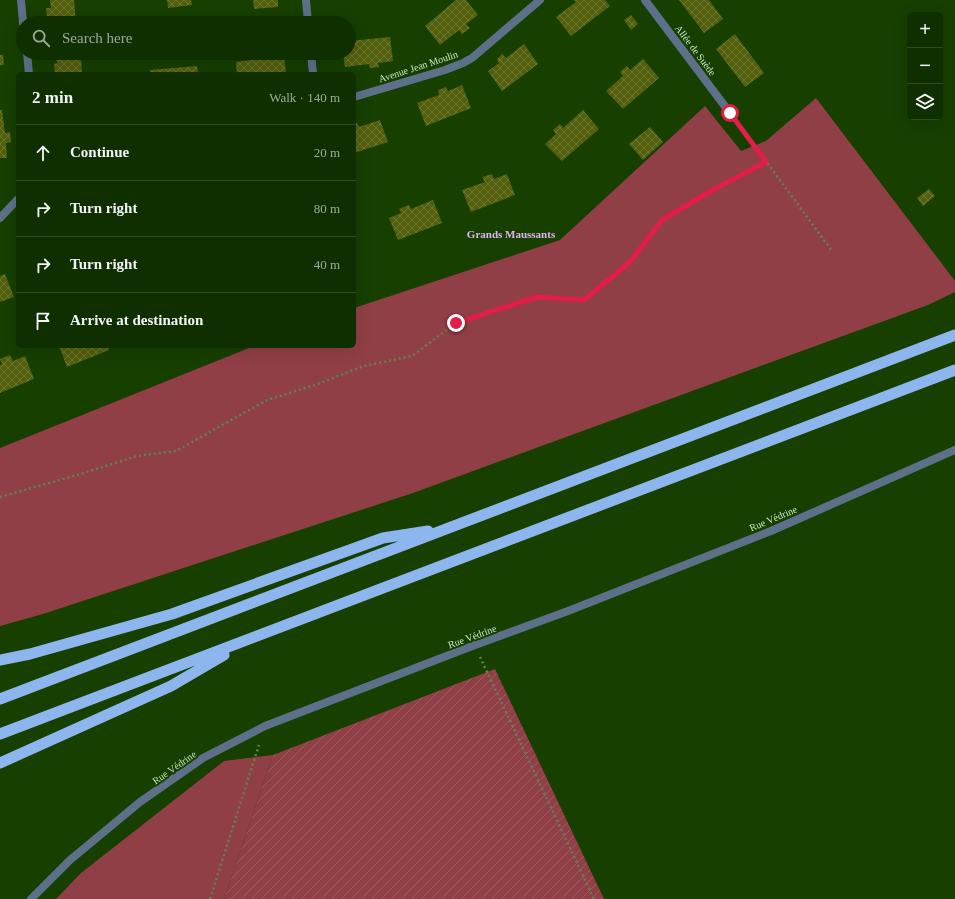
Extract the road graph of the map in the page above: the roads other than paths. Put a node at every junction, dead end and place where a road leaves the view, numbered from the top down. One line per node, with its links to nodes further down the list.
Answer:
1 (21, 0): 5 (street)
2 (306, 0): 6 (street)
3 (540, 0): 11 (street, Avenue Jean Moulin)
4 (645, 0): 12 (street, Allée de Suède)
5 (22, 16)
6 (307, 16)
7 (27, 60): 9 (street)
8 (312, 60): 10 (street)
9 (29, 72)
10 (313, 72)
11 (356, 96)
12 (730, 113)
13 (16, 201): 14 (street)
14 (0, 218)
15 (955, 335): 18 (highway)
16 (955, 370): 19 (highway)
17 (955, 450): 24 (street, Rue Védrine)
18 (450, 527): 20 (highway); 21 (highway)
19 (254, 637): 22 (highway); 23 (highway)
20 (0, 660)
21 (0, 699)
22 (0, 734)
23 (0, 763)
24 (31, 899)

